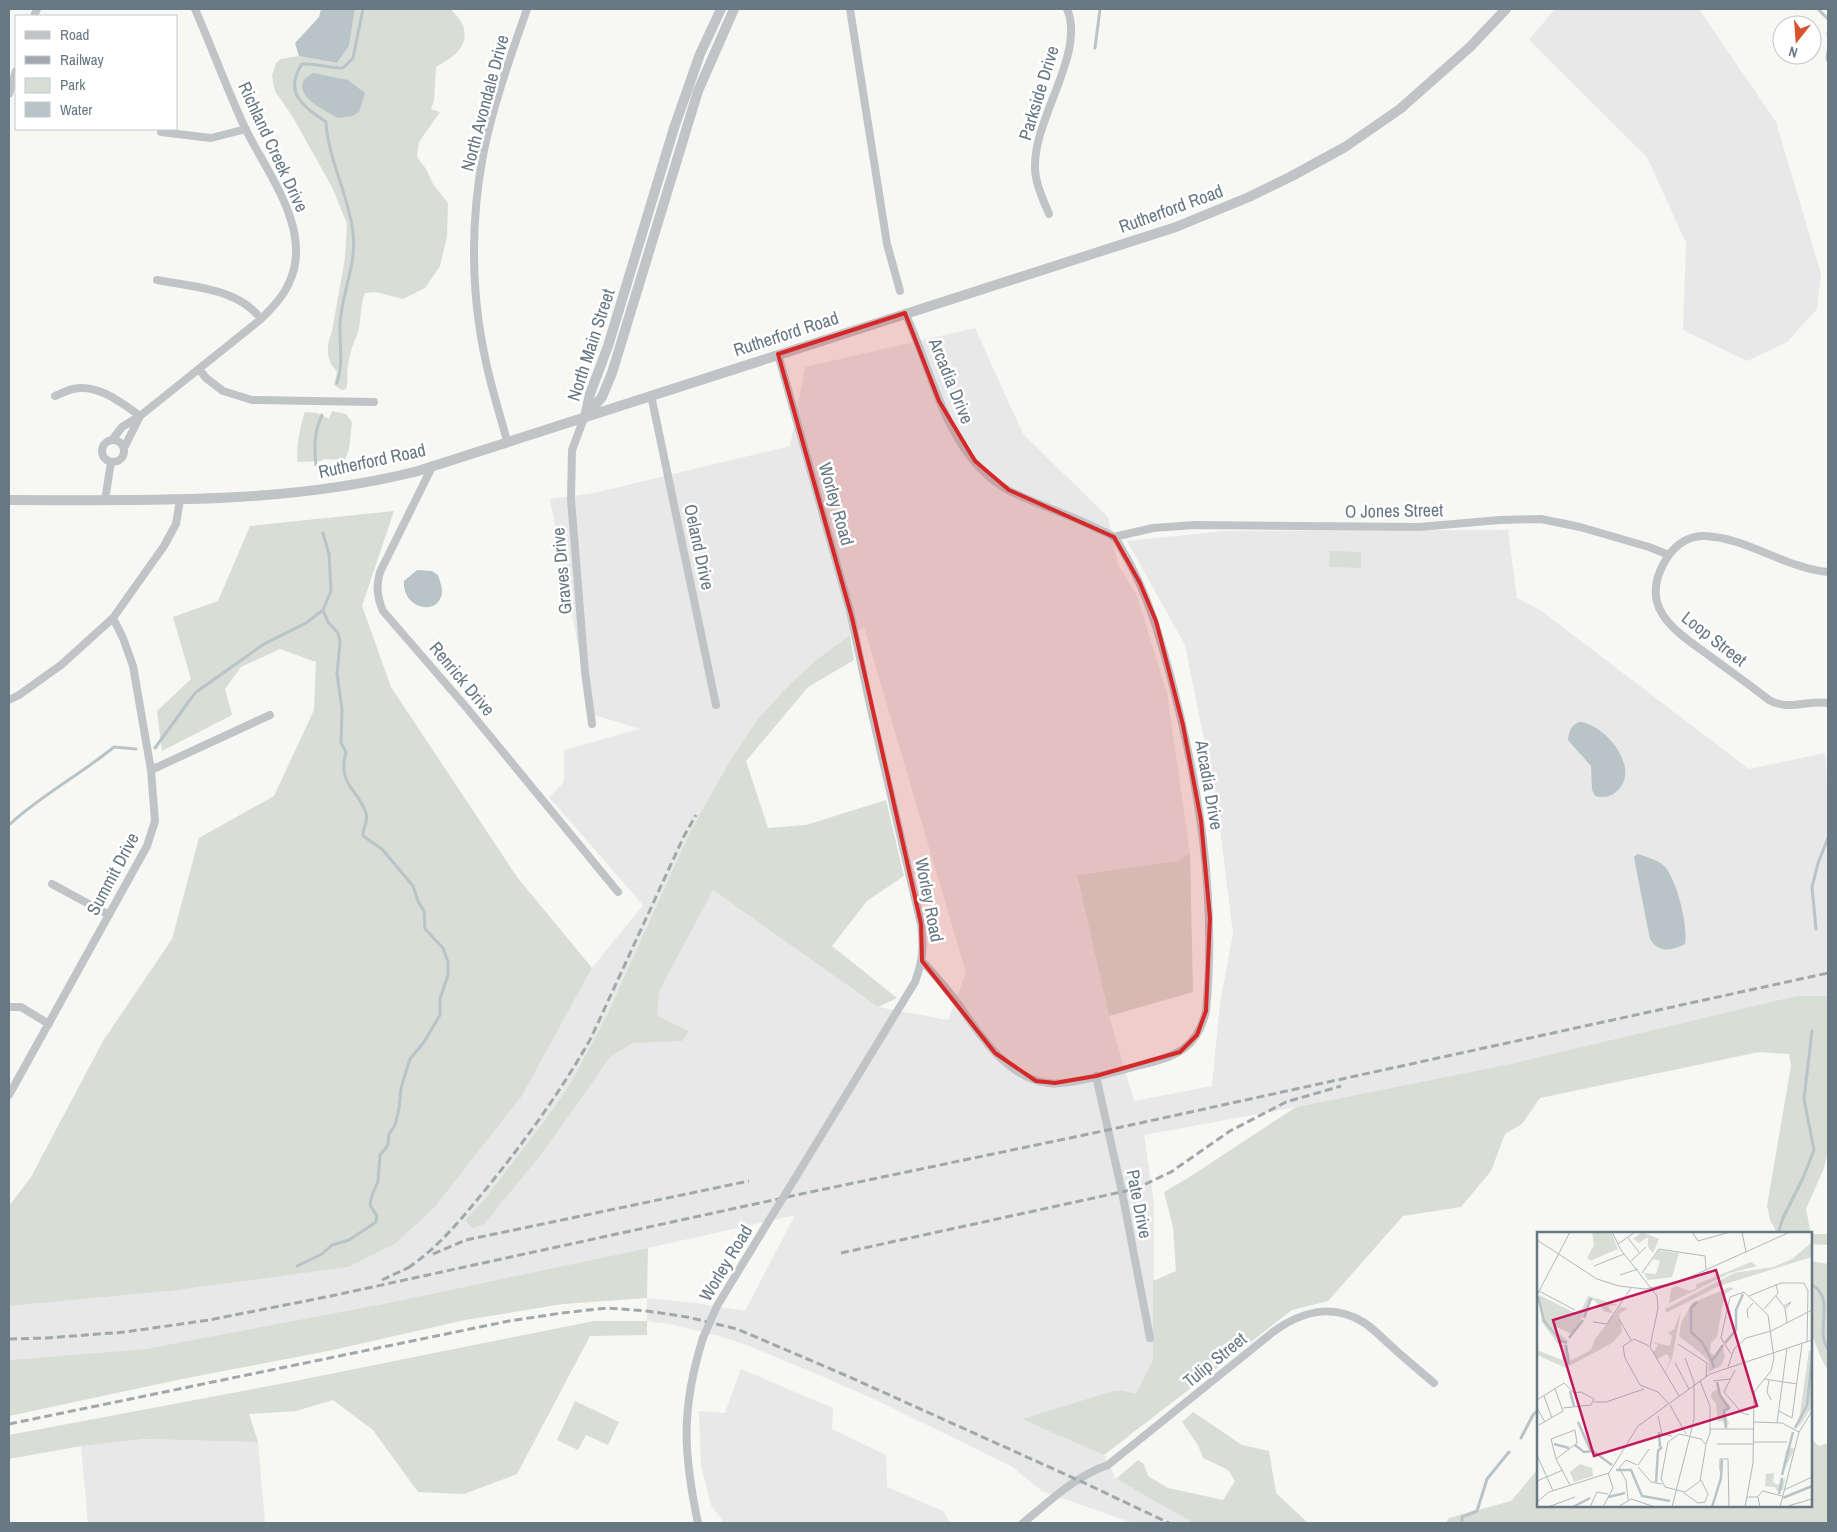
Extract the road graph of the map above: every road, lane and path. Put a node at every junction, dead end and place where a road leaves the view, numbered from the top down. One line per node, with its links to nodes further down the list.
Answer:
1 (195, 9): 10 (street, Richland Creek Drive)
2 (527, 9): 27 (street, North Avondale Drive)
3 (721, 9): 11 (street, North Main Street)
4 (734, 9): 12 (street, North Main Street)
5 (850, 9): 16 (street)
6 (1066, 9): 14 (street, Parkside Drive)
7 (1506, 9): 17 (street, Rutherford Road)
8 (15, 74): 9 (street)
9 (9, 94)
10 (246, 128): 13 (street); 18 (street, Richland Creek Drive)
11 (674, 128): 12 (street); 25 (street, North Main Street)
12 (686, 131): 25 (street, North Main Street)
13 (161, 132)
14 (1049, 214)
15 (157, 280): 18 (street)
16 (900, 291)
17 (906, 313): 19 (street, Rutherford Road); 34 (street, Arcadia Drive)
18 (261, 319): 20 (street, Richland Creek Drive)
19 (778, 354): 21 (street, Rutherford Road); 47 (street, Worley Road)
20 (199, 369): 23 (street); 24 (street, Richland Creek Drive)
21 (651, 395): 25 (street, Rutherford Road); 40 (street, Oeland Drive)
22 (55, 396): 24 (street)
23 (374, 402)
24 (140, 416): 26 (street, Richland Creek Drive); 28 (street, Richland Creek Drive)
25 (584, 418): 27 (street, Rutherford Road); 42 (street, Graves Drive)
26 (112, 440): 28 (street); 29 (street, Richland Creek Drive)
27 (507, 441): 30 (street, Rutherford Road)
28 (124, 448): 29 (street, Richland Creek Drive)
29 (111, 462): 32 (street, Richland Creek Drive)
30 (433, 465): 33 (street, Rutherford Road); 45 (street, Renrick Drive)
31 (9, 500): 32 (street, Rutherford Road)
32 (105, 500): 33 (street, Rutherford Road)
33 (180, 500): 37 (street)
34 (1114, 537): 35 (street, O Jones Street); 50 (street, Arcadia Drive)
35 (1669, 555): 36 (street, Loop Street); 39 (street, Loop Street)
36 (1828, 572)
37 (113, 618): 38 (street); 43 (street, Summit Drive)
38 (9, 700)
39 (1828, 703)
40 (716, 705)
41 (270, 715): 43 (street)
42 (592, 724)
43 (151, 770): 46 (street, Summit Drive)
44 (52, 884): 46 (street)
45 (618, 892)
46 (109, 915): 49 (street, Summit Drive)
47 (922, 961): 50 (street, Arcadia Drive); 54 (street, Worley Road, bridge)
48 (9, 1007): 49 (street)
49 (49, 1024): 51 (street, Summit Drive)
50 (1096, 1076): 52 (street, Pate Drive)
51 (9, 1095)
52 (1150, 1338)
53 (1434, 1383): 55 (street, Tulip Street)
54 (698, 1523)
55 (1023, 1523)

